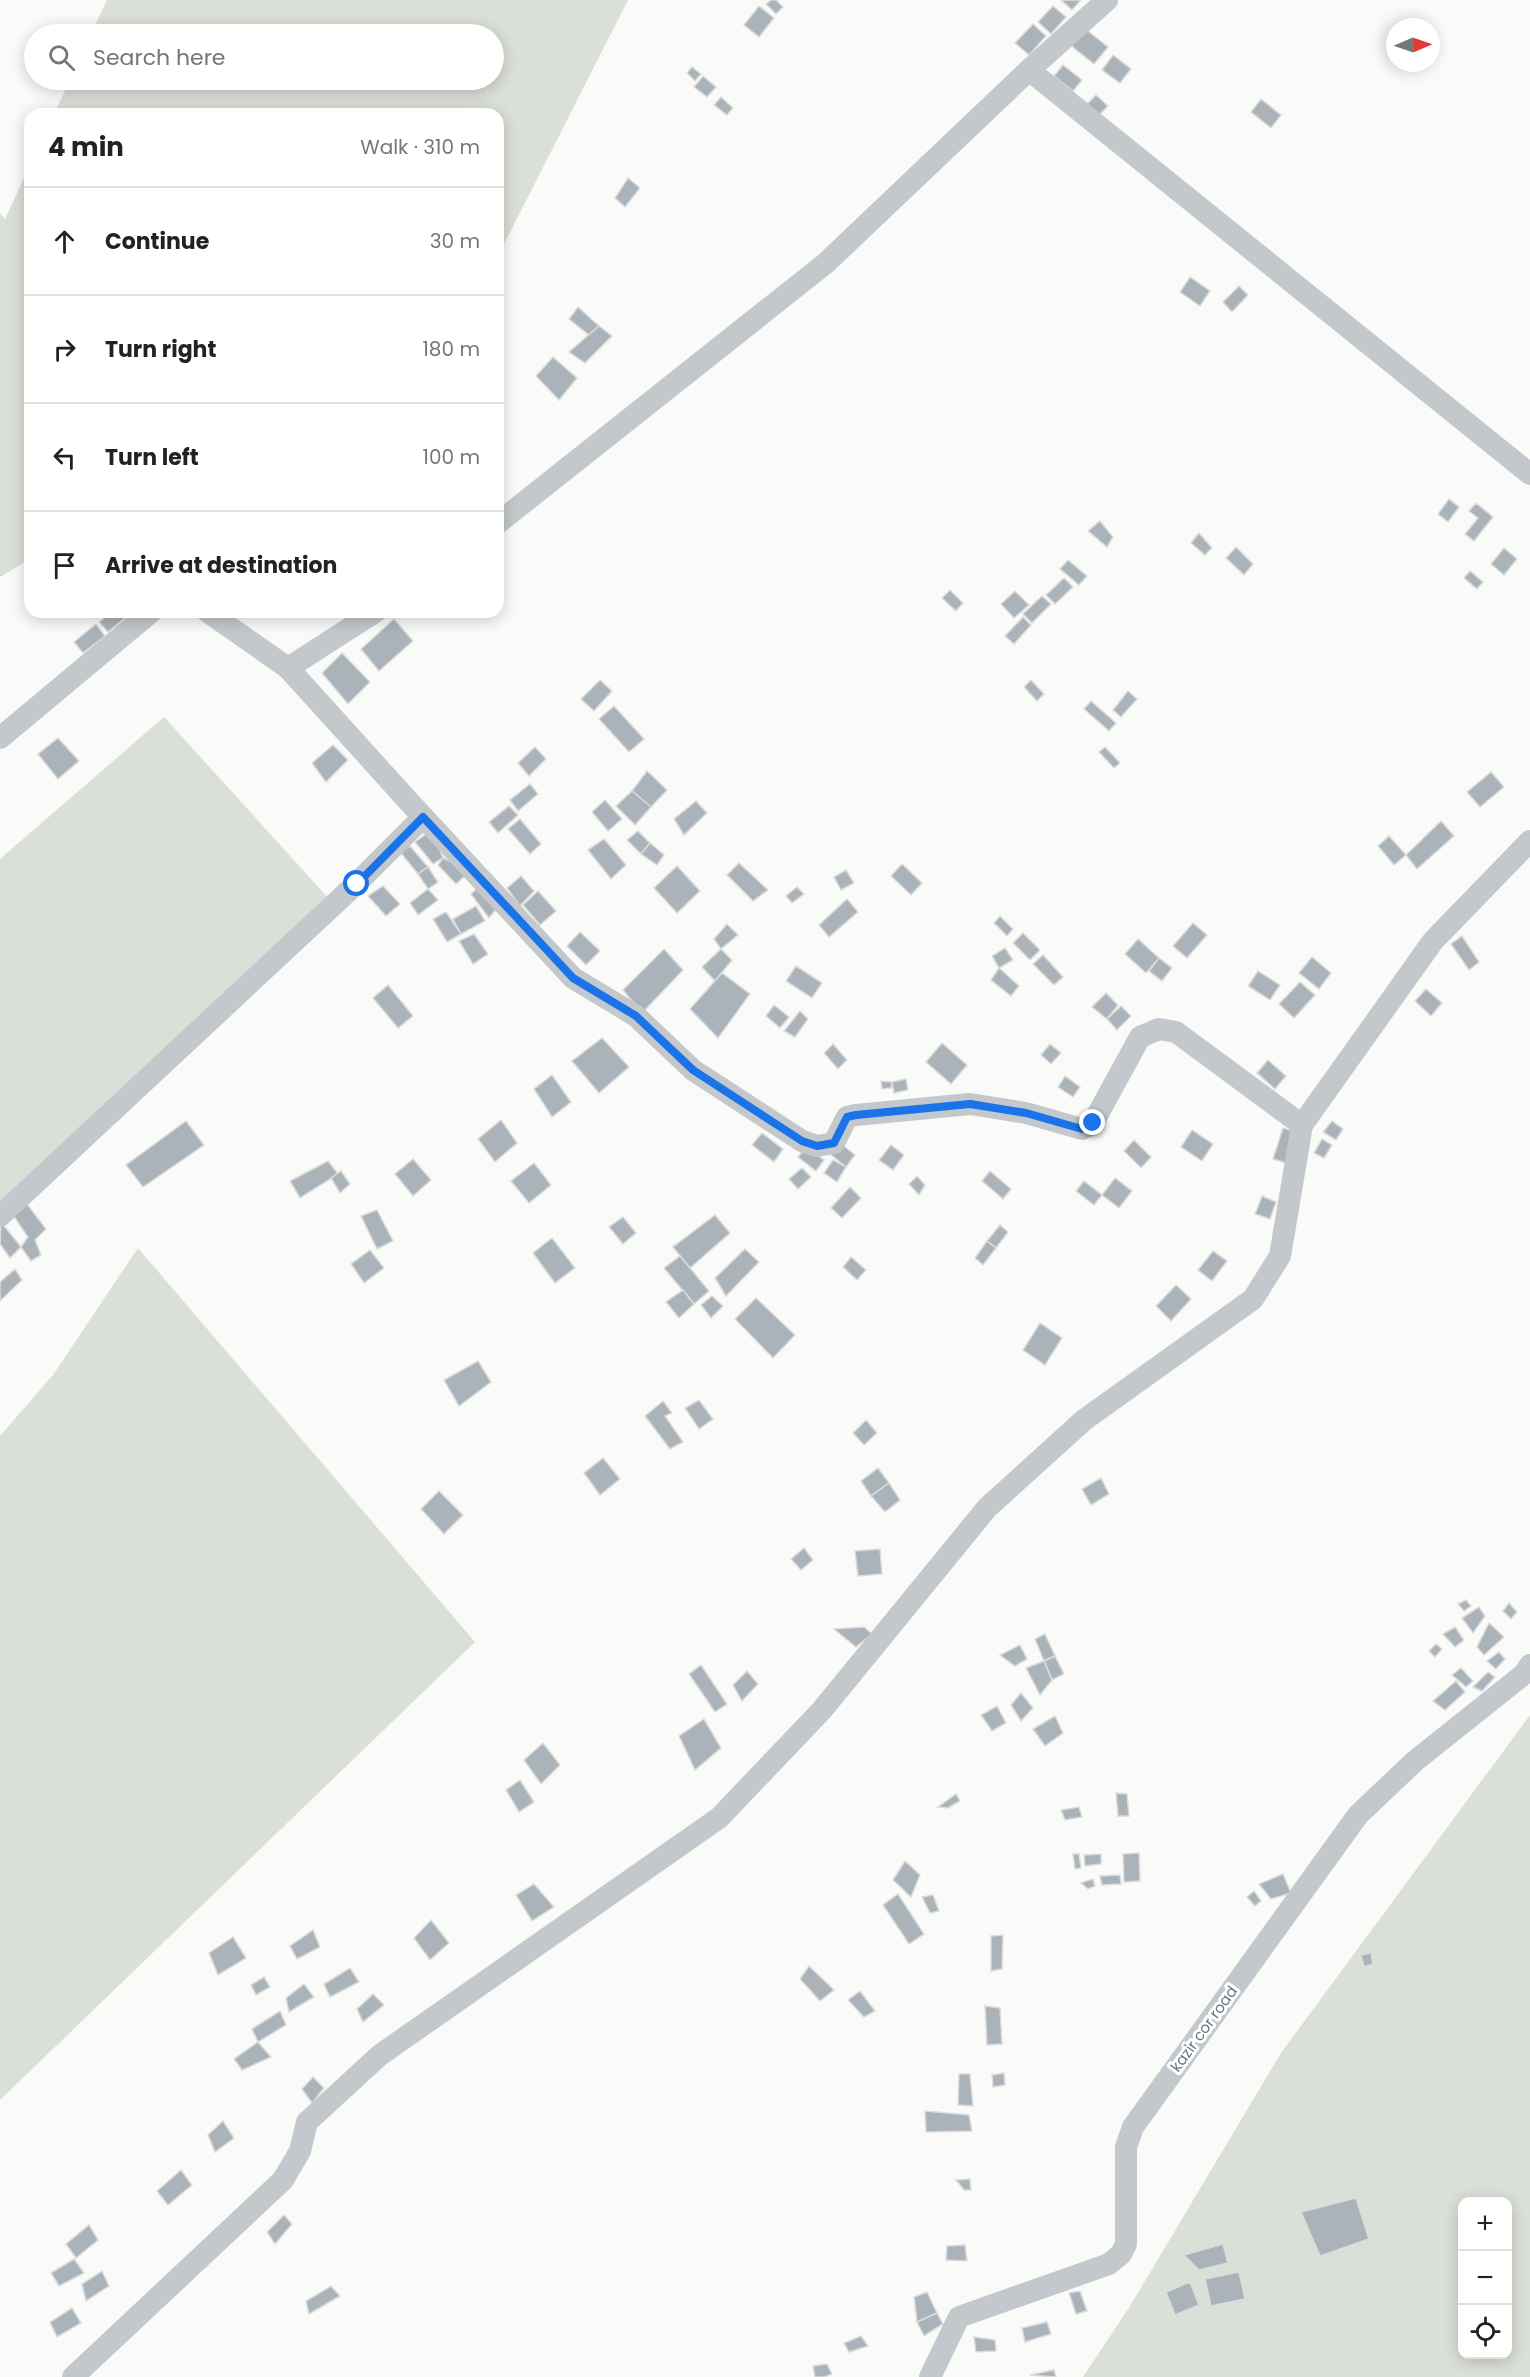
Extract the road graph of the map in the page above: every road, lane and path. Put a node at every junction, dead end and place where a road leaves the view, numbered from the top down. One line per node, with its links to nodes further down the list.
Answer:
1 (1107, 0): 2 (street)
2 (1029, 70): 3 (street); 4 (street)
3 (1530, 474)
4 (504, 518)
5 (144, 618): 9 (street)
6 (217, 618): 8 (street)
7 (366, 618): 8 (street)
8 (288, 668): 10 (street)
9 (0, 738)
10 (423, 817): 12 (street); 13 (street)
11 (1530, 841): 12 (street)
12 (1302, 1125): 15 (street)
13 (0, 1216)
14 (1530, 1665): 16 (street, kazir cor road)
15 (72, 2377)
16 (930, 2377)

